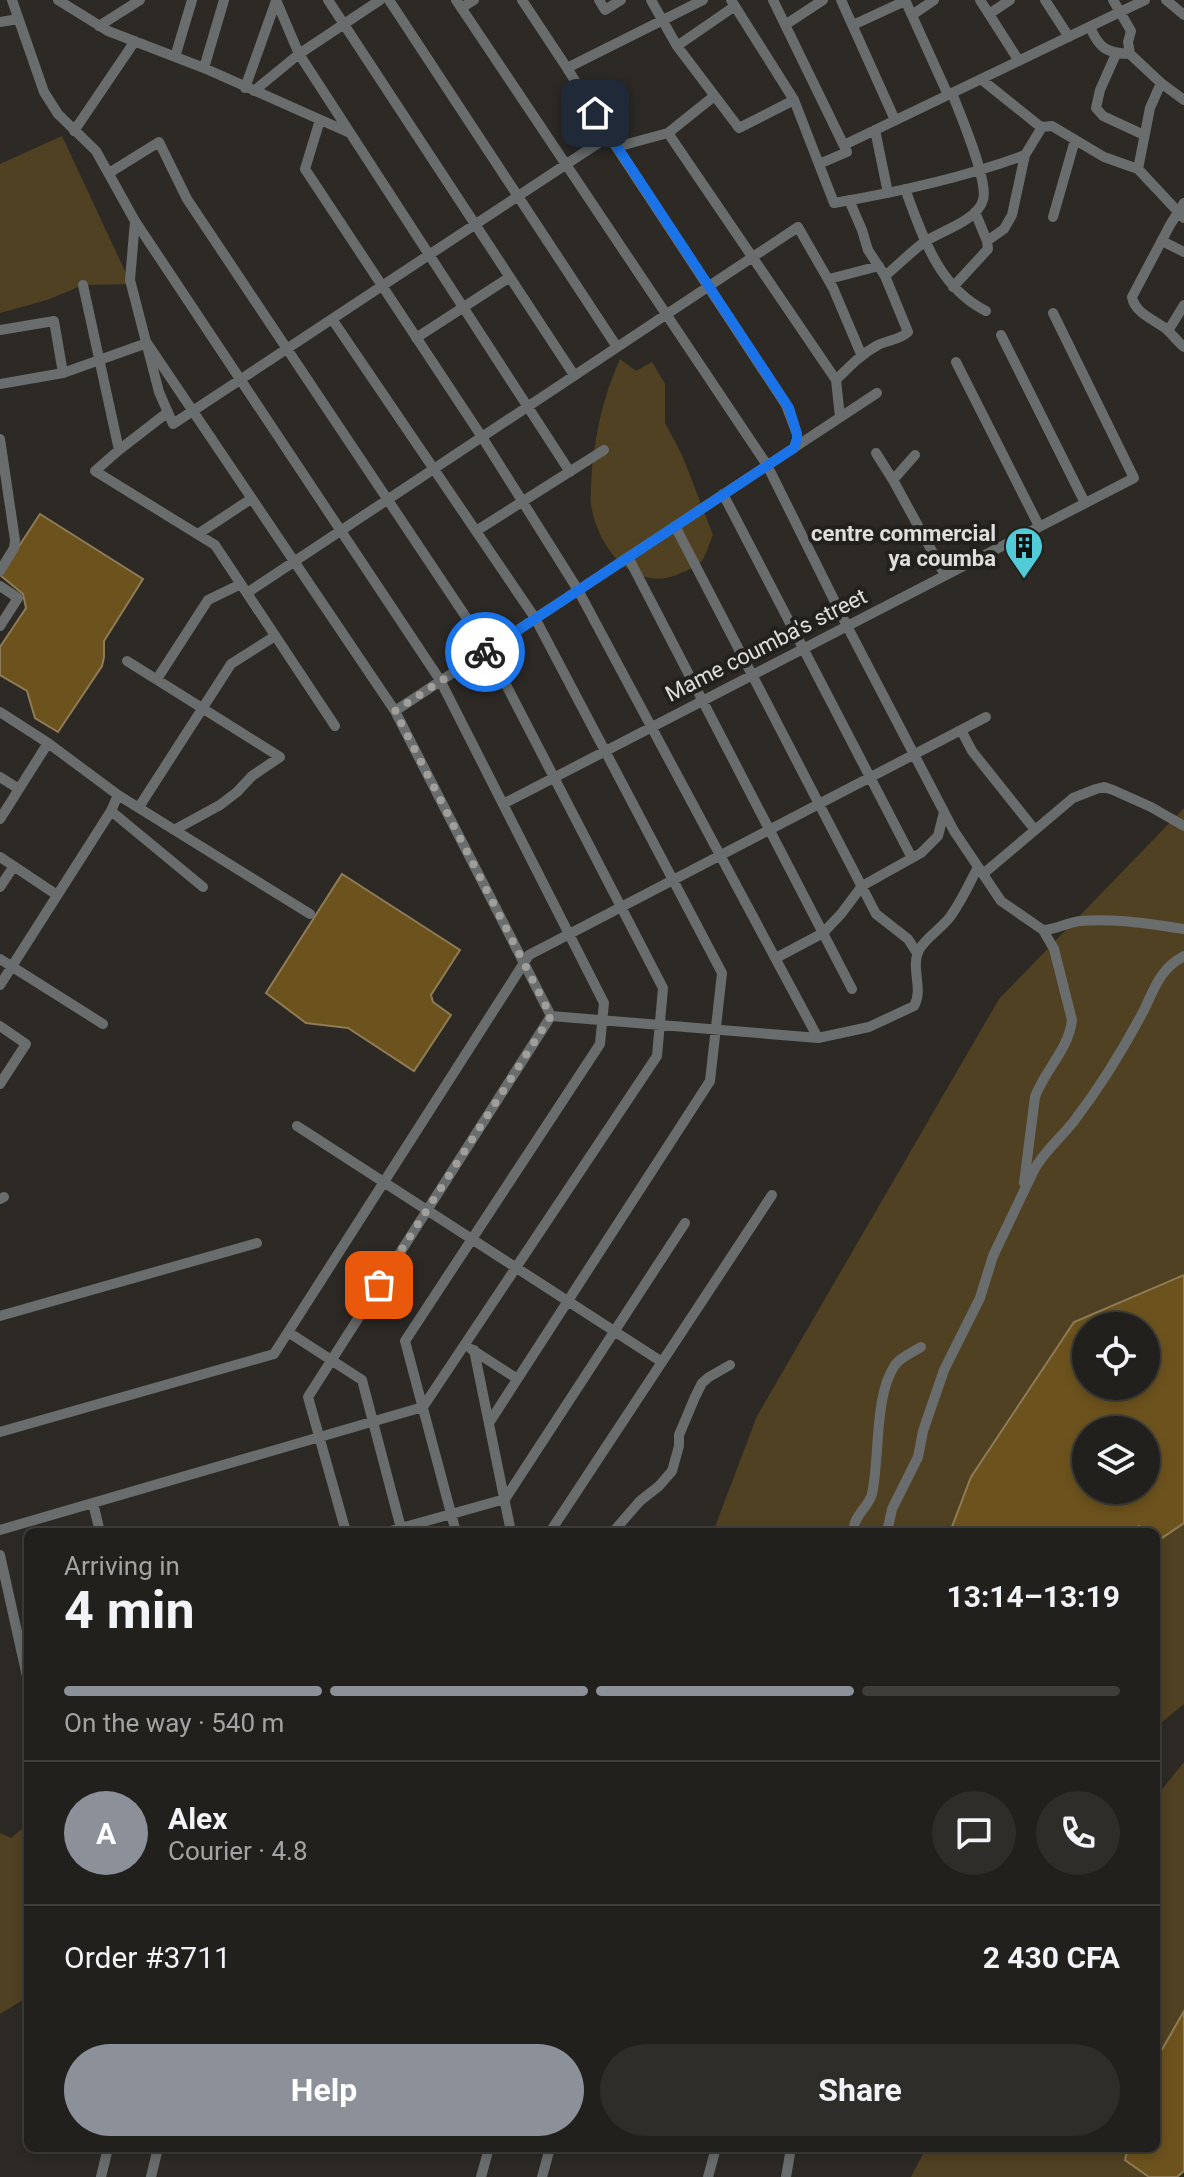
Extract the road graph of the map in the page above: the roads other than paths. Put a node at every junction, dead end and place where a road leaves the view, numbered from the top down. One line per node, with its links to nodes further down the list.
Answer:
1 (12, 0): 33 (street)
2 (58, 0): 39 (street)
3 (140, 0): 39 (street)
4 (192, 0): 47 (street)
5 (224, 0): 49 (street)
6 (328, 0): 36 (street)
7 (380, 0): 36 (street)
8 (389, 0): 78 (street)
9 (474, 0): 28 (street)
10 (522, 0): 50 (street)
11 (599, 0): 12 (street)
12 (621, 0)
13 (651, 0): 35 (street)
14 (703, 0): 35 (street)
15 (773, 0): 37 (street)
16 (823, 0): 37 (street)
17 (841, 0): 38 (street)
18 (905, 0): 31 (street); 38 (street)
19 (934, 0): 31 (street)
20 (980, 0): 30 (street)
21 (1010, 0): 30 (street)
22 (1045, 0): 41 (street)
23 (1113, 0): 29 (street)
24 (1145, 0): 29 (street)
25 (1166, 0): 32 (street)
26 (276, 1): 44 (street); 53 (street)
27 (733, 3): 43 (street); 56 (street)
28 (458, 4): 71 (street)
29 (1120, 12): 40 (street); 46 (street)
30 (989, 14): 48 (street)
31 (912, 15): 54 (street)
32 (1184, 15)
33 (18, 19): 34 (street); 62 (street)
34 (0, 22)
35 (662, 22): 43 (street); 50 (street)
36 (343, 24): 44 (street); 84 (street)
37 (785, 25): 68 (street)
38 (853, 25): 59 (street)
39 (99, 26): 42 (street)
40 (1090, 27): 41 (street); 45 (street)
41 (1069, 37): 48 (street)
42 (135, 41): 47 (street); 62 (street)
43 (677, 46): 55 (street)
44 (299, 54): 53 (street); 63 (street)
45 (1116, 54): 46 (street); 65 (street)
46 (1130, 54): 52 (street)
47 (175, 57): 49 (street)
48 (1019, 61): 51 (street)
49 (204, 68): 53 (street)
50 (567, 68): 66 (street)
51 (981, 79): 54 (street); 60 (street)
52 (1161, 83): 57 (street); 65 (street)
53 (249, 90): 58 (street)
54 (950, 94): 59 (street); 74 (street)
55 (713, 97): 56 (street); 64 (street)
56 (794, 100): 72 (street)
57 (1184, 100)
58 (320, 120): 63 (street); 95 (street)
59 (895, 120): 61 (street)
60 (1042, 127): 67 (street); 70 (street)
61 (875, 130): 68 (street); 77 (street)
62 (74, 131): 75 (street)
63 (351, 133): 89 (street)
64 (668, 133): 69 (street); 90 (street)
65 (1144, 135): 73 (street)
66 (609, 136): 69 (street); 71 (street)
67 (1075, 140): 73 (street); 82 (street)
68 (844, 145): 72 (street)
69 (616, 147): 96 (street)
70 (1025, 155): 74 (street); 86 (street)
71 (566, 164): 78 (street); 102 (street)
72 (819, 164): 79 (street)
73 (1138, 169): 80 (street)
74 (979, 172): 76 (street); 81 (street)
75 (109, 173): 83 (street); 111 (street)
76 (905, 189): 77 (street); 85 (street)
77 (888, 193): 79 (street)
78 (518, 196): 84 (street); 109 (street)
79 (849, 200): 91 (street)
80 (1182, 211): 87 (street)
81 (975, 212): 85 (street); 86 (street)
82 (1053, 217)
83 (135, 221): 108 (street); 117 (street)
84 (474, 225): 89 (street); 92 (street)
85 (926, 241): 91 (street); 97 (street)
86 (987, 241): 97 (street)
87 (1162, 241): 88 (street); 105 (street)
88 (1184, 252)
89 (429, 255): 95 (street); 99 (street)
90 (752, 257): 93 (street); 96 (street); 118 (street)
91 (882, 271): 93 (street); 112 (street)
92 (510, 277): 99 (street); 116 (street)
93 (829, 279): 112 (street)
94 (83, 285): 113 (street)
95 (382, 286): 103 (street); 107 (street)
96 (708, 286): 102 (street); 127 (street)
97 (953, 287): 100 (street)
98 (1184, 305): 105 (street)
99 (463, 307): 107 (street); 121 (street)
100 (986, 311)
101 (1053, 313): 140 (street, Mame coumba's street)
102 (666, 314): 109 (street); 132 (street)
103 (332, 319): 111 (street); 133 (street)
104 (0, 330): 115 (street)
105 (1168, 331): 110 (street)
106 (1001, 335): 140 (street)
107 (416, 338): 125 (street)
108 (147, 343): 113 (street); 122 (street); 123 (street)
109 (617, 347): 116 (street)
110 (1184, 347)
111 (287, 349): 117 (street); 138 (street)
112 (861, 354): 118 (street)
113 (99, 359): 115 (street); 128 (street)
114 (956, 362): 142 (street)
115 (63, 373): 119 (street)
116 (574, 375): 121 (street)
117 (241, 380): 123 (street); 143 (street)
118 (836, 380): 124 (street)
119 (0, 384)
120 (877, 393): 124 (street)
121 (527, 406): 125 (street); 134 (street)
122 (168, 412): 123 (street); 128 (street)
123 (192, 412): 137 (street)
124 (840, 417): 127 (street)
125 (482, 437): 133 (street); 139 (street)
126 (0, 439): 148 (street)
127 (794, 448): 132 (street)
128 (119, 450): 145 (street)
129 (604, 450): 134 (street)
130 (876, 453): 135 (street)
131 (915, 455): 135 (street)
132 (767, 465): 136 (street); 155 (street)
133 (433, 469): 138 (street); 144 (street)
134 (570, 472): 139 (street)
135 (893, 480): 149 (street)
136 (723, 494): 141 (street); 157 (street)
137 (251, 499): 145 (street); 147 (street)
138 (387, 499): 143 (street); 158 (street)
139 (522, 502): 144 (street); 152 (street)
140 (1085, 503): 142 (street, Mame coumba's street)
141 (675, 526): 146 (street); 160 (street)
142 (1039, 526): 149 (street, Mame coumba's street)
143 (340, 530): 147 (street); 162 (street)
144 (476, 531): 153 (street)
145 (198, 534): 151 (street)
146 (628, 557): 152 (street); 163 (street)
147 (293, 562): 151 (street); 165 (street)
148 (0, 571)
149 (945, 575): 155 (street, Mame coumba's street)
150 (0, 586): 154 (street)
151 (244, 588): 156 (street); 161 (street)
152 (578, 590): 153 (street); 169 (street)
153 (535, 618): 158 (street); 172 (street)
154 (0, 626)
155 (847, 626): 157 (street, Mame coumba's street); 173 (street)
156 (275, 636): 164 (street); 168 (street)
157 (803, 649): 160 (street, Mame coumba's street); 176 (street)
158 (488, 650): 162 (street); 175 (street)
159 (127, 661): 161 (street)
160 (752, 675): 163 (street, Mame coumba's street); 180 (street)
161 (157, 679): 164 (street)
162 (440, 680): 165 (street); 179 (street)
163 (703, 700): 169 (street, Mame coumba's street); 187 (street)
164 (202, 708): 181 (street); 186 (street)
165 (395, 711): 209 (street)
166 (0, 712): 171 (street)
167 (986, 717): 170 (street)
168 (335, 726)
169 (651, 727): 172 (street, Mame coumba's street); 189 (street)
170 (961, 730): 173 (street); 188 (street)
171 (48, 743): 177 (street); 178 (street)
172 (604, 751): 175 (street, Mame coumba's street); 194 (street)
173 (914, 755): 176 (street); 183 (street)
174 (0, 777): 177 (street)
175 (554, 777): 179 (street, Mame coumba's street); 199 (street)
176 (870, 778): 180 (street); 191 (street)
177 (19, 789): 184 (street)
178 (118, 795): 181 (street); 182 (street)
179 (503, 804): 204 (street)
180 (819, 804): 187 (street); 195 (street)
181 (139, 807): 186 (street)
182 (111, 811): 197 (street); 198 (street)
183 (944, 812): 191 (street); 193 (street)
184 (0, 819)
185 (1184, 826): 188 (street)
186 (176, 829): 200 (street)
187 (769, 830): 189 (street); 203 (street)
188 (1035, 830): 193 (street)
189 (721, 855): 194 (street); 207 (street)
190 (0, 857): 192 (street)
191 (912, 858): 195 (street)
192 (14, 866): 196 (street); 198 (street)
193 (981, 871): 202 (street); 205 (street)
194 (673, 880): 199 (street); 218 (street)
195 (862, 886): 203 (street); 205 (street)
196 (0, 887)
197 (203, 887)
198 (57, 895): 210 (street)
199 (621, 907): 204 (street); 216 (street)
200 (310, 914)
201 (1184, 929): 202 (street)
202 (1043, 930): 223 (street)
203 (823, 933): 207 (street); 212 (street)
204 (569, 934): 209 (street); 214 (street)
205 (917, 953): 219 (street)
206 (1184, 956): 223 (street)
207 (776, 958): 219 (street)
208 (0, 959): 210 (street)
209 (523, 964): 213 (street); 222 (street)
210 (12, 966): 211 (street); 215 (street)
211 (0, 985)
212 (852, 989)
213 (551, 1016): 214 (street); 225 (street)
214 (603, 1020): 216 (street); 227 (street)
215 (103, 1024)
216 (660, 1025): 218 (street); 229 (street)
217 (0, 1026): 220 (street)
218 (716, 1029): 219 (street); 230 (street)
219 (818, 1038)
220 (0, 1084)
221 (297, 1126): 222 (street)
222 (384, 1182): 225 (street); 233 (street)
223 (1023, 1193): 257 (street)
224 (772, 1195): 237 (street)
225 (427, 1210): 227 (street); 236 (street)
226 (685, 1223): 232 (street)
227 (472, 1239): 229 (street); 240 (street)
228 (257, 1243): 231 (street)
229 (516, 1267): 230 (street); 235 (street)
230 (567, 1300): 232 (street); 239 (street)
231 (0, 1316)
232 (614, 1331): 237 (street); 245 (street)
233 (288, 1332): 236 (street); 243 (street)
234 (921, 1347): 256 (street)
235 (469, 1348): 239 (street); 240 (street); 242 (street)
236 (332, 1360): 241 (street); 244 (street)
237 (662, 1362): 254 (street)
238 (730, 1365): 255 (street)
239 (516, 1378): 242 (street)
240 (423, 1407): 241 (street); 247 (street)
241 (373, 1422): 244 (street); 250 (street)
242 (489, 1423): 245 (street)
243 (0, 1432)
244 (320, 1437): 246 (street); 249 (street)
245 (505, 1499): 247 (street); 253 (street)
246 (93, 1503): 248 (street); 258 (street)
247 (452, 1514): 251 (street); 252 (street)
248 (99, 1528)
249 (345, 1528)
250 (401, 1528)
251 (408, 1528)
252 (455, 1528)
253 (510, 1528)
254 (553, 1528)
255 (616, 1528)
256 (854, 1528)
257 (888, 1528)
258 (0, 1530)
259 (0, 1555): 260 (street)
260 (24, 1663)
261 (107, 2152): 267 (street)
262 (157, 2152): 268 (street)
263 (488, 2152): 269 (street)
264 (549, 2152): 270 (street)
265 (715, 2152): 271 (street)
266 (790, 2152): 272 (street)
267 (101, 2177)
268 (151, 2177)
269 (481, 2177)
270 (542, 2177)
271 (708, 2177)
272 (786, 2177)

